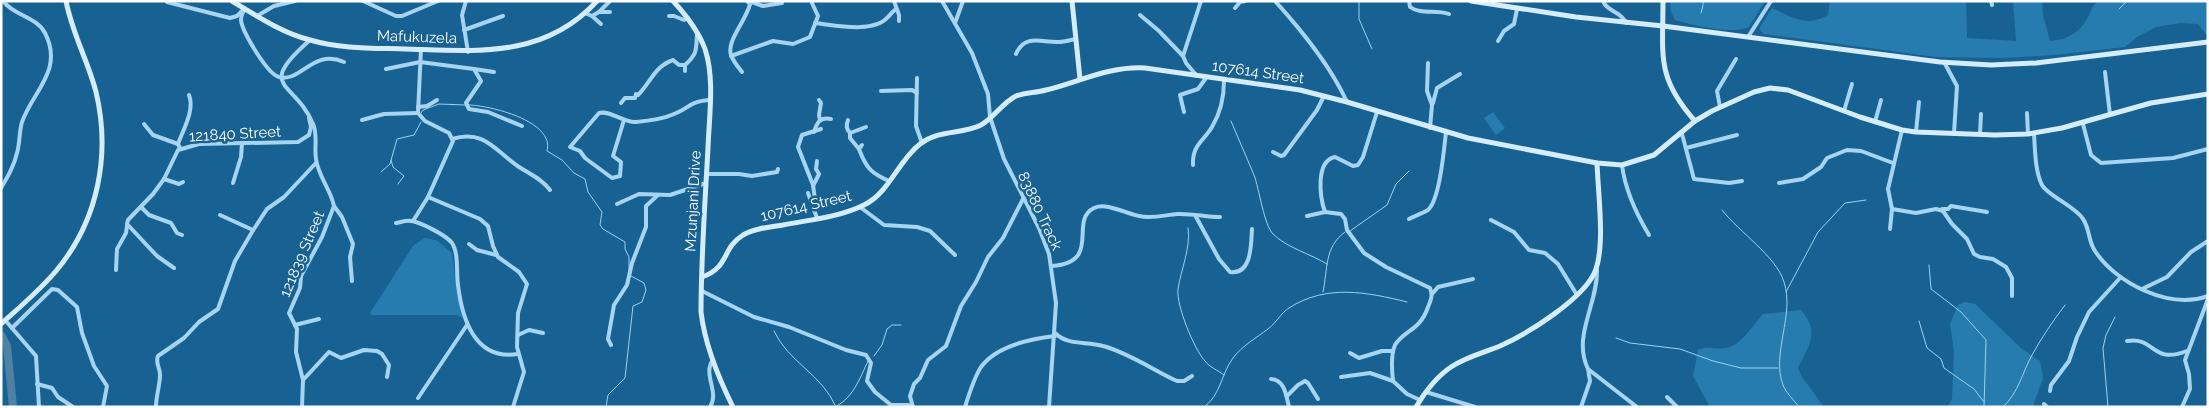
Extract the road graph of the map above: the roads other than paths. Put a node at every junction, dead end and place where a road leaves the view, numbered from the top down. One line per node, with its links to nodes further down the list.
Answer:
1 (3, 1): 153 (street)
2 (66, 1): 202 (street)
3 (296, 1): 24 (street)
4 (363, 1): 5 (street)
5 (438, 1)
6 (466, 1): 48 (street)
7 (597, 1): 34 (street, Mafukuzela)
8 (610, 1): 32 (street)
9 (748, 1): 26 (street); 58 (street)
10 (894, 1): 28 (street)
11 (942, 1): 44 (street, 83880 Track)
12 (963, 1): 44 (street)
13 (1072, 1): 51 (street)
14 (1201, 1): 59 (street)
15 (1245, 1): 29 (street)
16 (1275, 1): 89 (street)
17 (1409, 1): 35 (street)
18 (1471, 1): 31 (street)
19 (1603, 1): 45 (street)
20 (1664, 1): 47 (street)
21 (1771, 1): 50 (street)
22 (167, 2): 30 (street)
23 (236, 2): 30 (street, Mafukuzela)
24 (286, 2): 36 (street)
25 (676, 2): 41 (street, Mzunjani Drive)
26 (782, 3)
27 (812, 3): 43 (street)
28 (896, 8): 42 (street); 43 (street)
29 (1236, 8)
30 (244, 9): 36 (street, Mafukuzela); 74 (street, 121839 Street)
31 (1518, 9): 45 (street); 53 (street)
32 (600, 12): 33 (street); 38 (street)
33 (610, 12)
34 (585, 13): 38 (street); 56 (street, Mafukuzela)
35 (1449, 14)
36 (257, 16): 52 (street, Mafukuzela)
37 (503, 16): 48 (street)
38 (592, 16): 46 (street)
39 (669, 16): 41 (street)
40 (1140, 16): 59 (street)
41 (688, 18): 49 (street, Mzunjani Drive)
42 (899, 21)
43 (815, 23): 58 (street)
44 (955, 23): 103 (street, 83880 Track)
45 (1626, 23): 47 (street)
46 (601, 24)
47 (1664, 26): 50 (street); 109 (street)
48 (464, 30): 56 (street)
49 (697, 32): 65 (street); 86 (street, Mzunjani Drive)
50 (1748, 37): 63 (street)
51 (1076, 39): 57 (street); 77 (street)
52 (310, 40): 55 (street, Mafukuzela); 74 (street)
53 (1498, 42)
54 (2208, 42): 63 (street)
55 (421, 49): 56 (street, Mafukuzela); 62 (street)
56 (468, 52)
57 (1016, 54)
58 (731, 56): 70 (street)
59 (1182, 56): 73 (street)
60 (1736, 59): 94 (street)
61 (344, 62): 74 (street)
62 (420, 62): 66 (street); 67 (street); 93 (street)
63 (1944, 62): 124 (street)
64 (1428, 63): 92 (street)
65 (685, 65): 68 (street); 91 (street)
66 (386, 69)
67 (474, 69): 69 (street); 113 (street)
68 (684, 71)
69 (494, 72)
70 (742, 72)
71 (2105, 72): 101 (street)
72 (1460, 74): 92 (street)
73 (1197, 76): 76 (street, 107614 Street); 77 (street, 107614 Street)
74 (282, 78): 102 (street, 121839 Street)
75 (917, 78): 81 (street)
76 (1206, 78): 78 (street, 107614 Street); 97 (street)
77 (1080, 79): 103 (street, 107614 Street)
78 (1224, 80): 84 (street, 107614 Street); 141 (street)
79 (1852, 84): 95 (street)
80 (881, 91): 81 (street)
81 (917, 93): 130 (street)
82 (2208, 94): 101 (street, 107614 Street)
83 (189, 96): 132 (street)
84 (1324, 96): 89 (street, 107614 Street); 136 (street)
85 (437, 100): 93 (street)
86 (709, 100): 106 (street); 144 (street, Mzunjani Drive)
87 (819, 100): 107 (street)
88 (1881, 100): 110 (street)
89 (1347, 102): 98 (street, 107614 Street)
90 (1919, 102): 120 (street)
91 (621, 103)
92 (1432, 105): 115 (street)
93 (418, 107): 96 (street)
94 (1720, 107): 95 (street, 107614 Street); 109 (street, 107614 Street)
95 (1844, 111): 110 (street, 107614 Street)
96 (418, 112): 105 (street); 128 (street)
97 (1184, 112)
98 (1377, 112): 115 (street, 107614 Street); 166 (street)
99 (2027, 113): 126 (street)
100 (1982, 114): 125 (street)
101 (2110, 115): 112 (street, 107614 Street)
102 (308, 116): 129 (street, 121840 Street); 138 (street, 121839 Street)
103 (990, 117): 130 (street, 107614 Street); 158 (street, 83880 Track)
104 (831, 119): 107 (street)
105 (362, 120)
106 (624, 120): 106 (street)
107 (820, 120): 118 (street)
108 (848, 120): 121 (street)
109 (1695, 121): 123 (street, 107614 Street)
110 (1875, 122): 117 (street, 107614 Street)
111 (144, 124): 132 (street)
112 (2083, 124): 122 (street, 107614 Street); 135 (street)
113 (522, 126)
114 (866, 127): 121 (street)
115 (1430, 128): 119 (street, 107614 Street)
116 (821, 129): 118 (street)
117 (1902, 130): 120 (street, 107614 Street); 140 (street)
118 (814, 132): 152 (street)
119 (1446, 132): 139 (street, 107614 Street); 173 (street)
120 (1916, 132): 124 (street, 107614 Street)
121 (850, 133): 134 (street)
122 (2034, 133): 126 (street, 107614 Street); 192 (street)
123 (1682, 134): 133 (street); 142 (street, 107614 Street)
124 (1954, 134): 125 (street, 107614 Street)
125 (1980, 134): 126 (street, 107614 Street)
126 (2028, 134)
127 (1737, 135): 133 (street)
128 (452, 138): 154 (street); 157 (street)
129 (242, 143): 132 (street, 121840 Street); 150 (street)
130 (922, 143): 146 (street, 107614 Street)
131 (862, 145): 134 (street)
132 (179, 146): 145 (street, 121840 Street)
133 (1686, 148): 147 (street)
134 (859, 149): 146 (street)
135 (2208, 149)
136 (1273, 152)
137 (817, 161): 152 (street)
138 (316, 162): 160 (street, 121839 Street); 180 (street)
139 (1597, 163): 142 (street, 107614 Street); 189 (street)
140 (1893, 163): 151 (street); 163 (street)
141 (1193, 165)
142 (1622, 166): 182 (street)
143 (778, 169): 144 (street)
144 (707, 174): 149 (street, Mzunjani Drive)
145 (164, 179): 148 (street); 161 (street, 121840 Street)
146 (889, 181): 162 (street, 107614 Street)
147 (1742, 181)
148 (184, 182)
149 (706, 182): 156 (street); 191 (street, Mzunjani Drive)
150 (233, 183)
151 (1779, 183)
152 (813, 186): 165 (street)
153 (1, 188)
154 (550, 190)
155 (808, 193): 165 (street)
156 (658, 195): 159 (street); 210 (street)
157 (428, 197): 175 (street); 185 (street)
158 (1024, 197): 187 (street, 83880 Track); 231 (street)
159 (617, 204)
160 (334, 206): 194 (street); 203 (street, 121839 Street)
161 (141, 207): 177 (street, 121840 Street); 181 (street)
162 (860, 207): 172 (street, 107614 Street); 186 (street)
163 (1892, 209): 164 (street); 179 (street)
164 (1939, 210): 167 (street); 199 (street)
165 (814, 211): 172 (street)
166 (1325, 212): 170 (street); 197 (street)
167 (1987, 212)
168 (220, 215): 180 (street)
169 (1195, 216): 171 (street); 178 (street); 187 (street)
170 (1307, 216)
171 (1220, 217)
172 (817, 218): 191 (street, 107614 Street)
173 (1410, 218)
174 (1491, 220): 198 (street)
175 (413, 221): 176 (street); 204 (street)
176 (396, 223)
177 (127, 226): 188 (street); 190 (street, 121840 Street)
178 (1252, 229)
179 (1890, 229)
180 (253, 230): 235 (street)
181 (182, 235)
182 (1649, 236)
183 (2208, 240): 195 (street)
184 (469, 244): 185 (street)
185 (496, 255): 208 (street)
186 (955, 255)
187 (1052, 266): 207 (street, 83880 Track)
188 (174, 268)
189 (1597, 268): 198 (street); 216 (street)
190 (116, 270)
191 (702, 276): 196 (street, Mzunjani Drive)
192 (2120, 278): 195 (street); 224 (street)
193 (1473, 279): 197 (street)
194 (352, 281)
195 (2142, 289): 200 (street)
196 (702, 291): 215 (street, Mzunjani Drive); 231 (street)
197 (1432, 294): 211 (street)
198 (1578, 296): 225 (street)
199 (2012, 296)
200 (2208, 298): 212 (street)
201 (319, 319): 203 (street)
202 (3, 320): 205 (street)
203 (295, 325): 221 (street, 121839 Street)
204 (467, 325): 214 (street); 228 (street)
205 (12, 328): 223 (street); 234 (street)
206 (543, 333): 208 (street)
207 (1055, 334): 217 (street); 240 (street); 241 (street, 83880 Track)
208 (518, 336): 214 (street)
209 (2127, 341): 212 (street)
210 (611, 345)
211 (1393, 351): 213 (street); 222 (street)
212 (2187, 351): 248 (street)
213 (1350, 353)
214 (518, 354): 237 (street)
215 (713, 360): 238 (street); 239 (street, Mzunjani Drive)
216 (1588, 369): 245 (street); 246 (street)
217 (1192, 376)
218 (387, 377): 221 (street)
219 (1341, 377): 222 (street)
220 (1271, 379): 226 (street)
221 (303, 380): 236 (street, 121839 Street)
222 (1393, 381): 230 (street)
223 (37, 384): 232 (street); 233 (street)
224 (2050, 391)
225 (1426, 392): 230 (street); 244 (street)
226 (1287, 396): 229 (street); 242 (street)
227 (1667, 397): 247 (street)
228 (418, 398)
229 (1318, 399)
230 (1420, 400): 243 (street)
231 (912, 406)
232 (39, 407)
233 (73, 407)
234 (103, 407)
235 (156, 407)
236 (302, 407)
237 (513, 407)
238 (710, 407)
239 (733, 407)
240 (965, 407)
241 (1049, 407)
242 (1289, 407)
243 (1416, 407)
244 (1475, 407)
245 (1581, 407)
246 (1637, 407)
247 (1677, 407)
248 (2182, 407)

